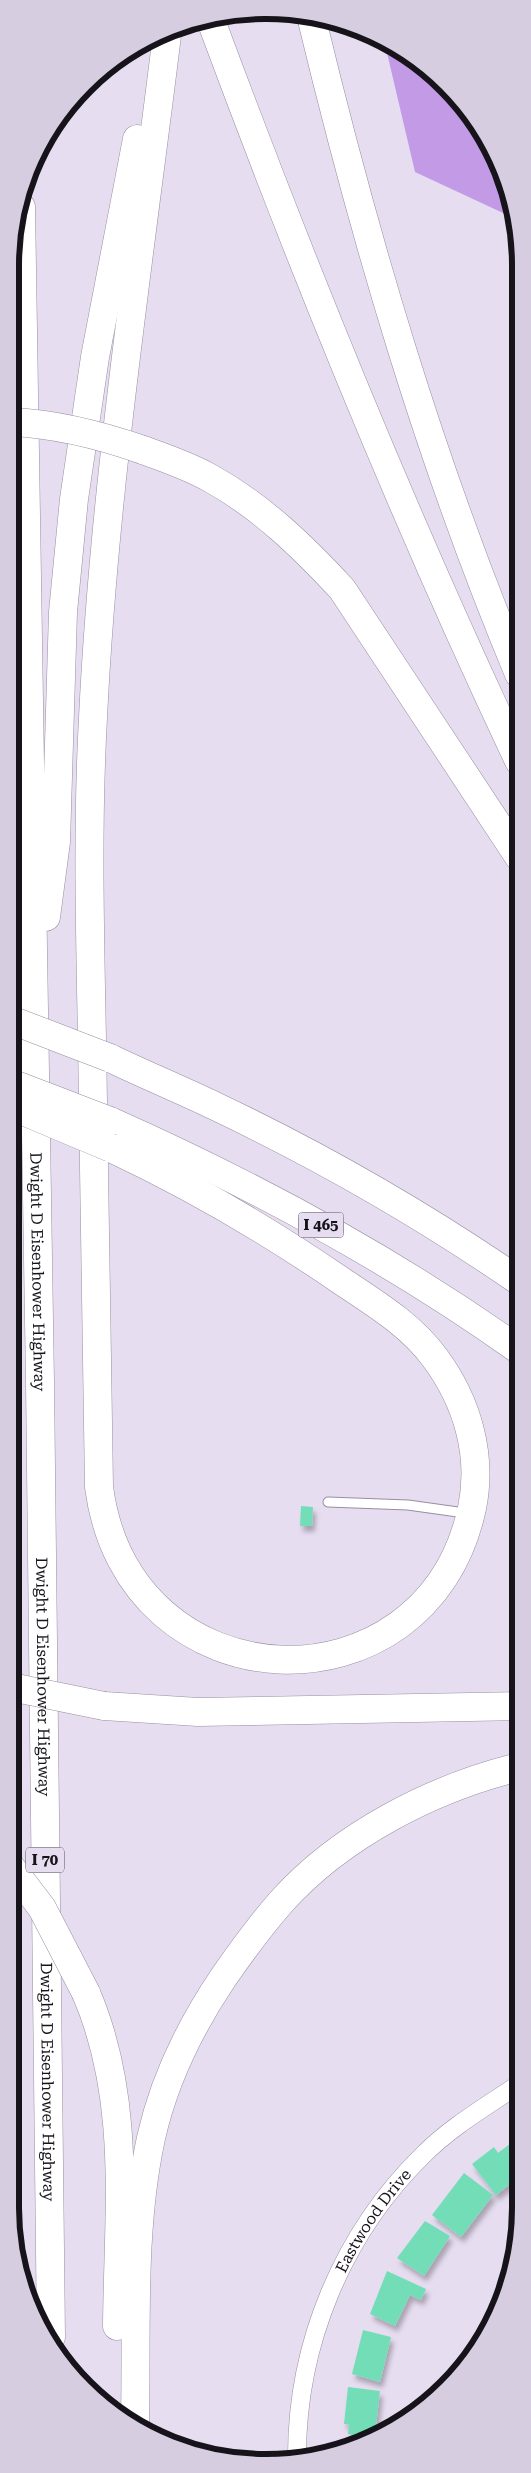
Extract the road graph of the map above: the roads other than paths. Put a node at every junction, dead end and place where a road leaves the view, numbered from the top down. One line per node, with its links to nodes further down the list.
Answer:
1 (313, 23): 7 (highway)
2 (212, 24): 8 (highway)
3 (166, 40): 17 (highway)
4 (156, 44): 10 (highway)
5 (21, 230): 10 (highway, Dwight D Eisenhower Highway / I 70)
6 (19, 423): 9 (highway, bridge)
7 (512, 656)
8 (512, 746)
9 (512, 846)
10 (34, 1002): 23 (highway, Dwight D Eisenhower Highway / I 70)
11 (19, 1023): 14 (highway, bridge)
12 (19, 1085): 15 (highway, I 465, bridge)
13 (19, 1109): 17 (highway, bridge)
14 (512, 1276)
15 (512, 1345)
16 (328, 1502): 17 (lane)
17 (470, 1514)
18 (19, 1689): 19 (highway, bridge)
19 (512, 1706)
20 (512, 1769): 25 (highway)
21 (19, 1878): 24 (highway, bridge)
22 (512, 2089): 26 (street, Eastwood Drive)
23 (51, 2329)
24 (117, 2405)
25 (135, 2417)
26 (297, 2452)

